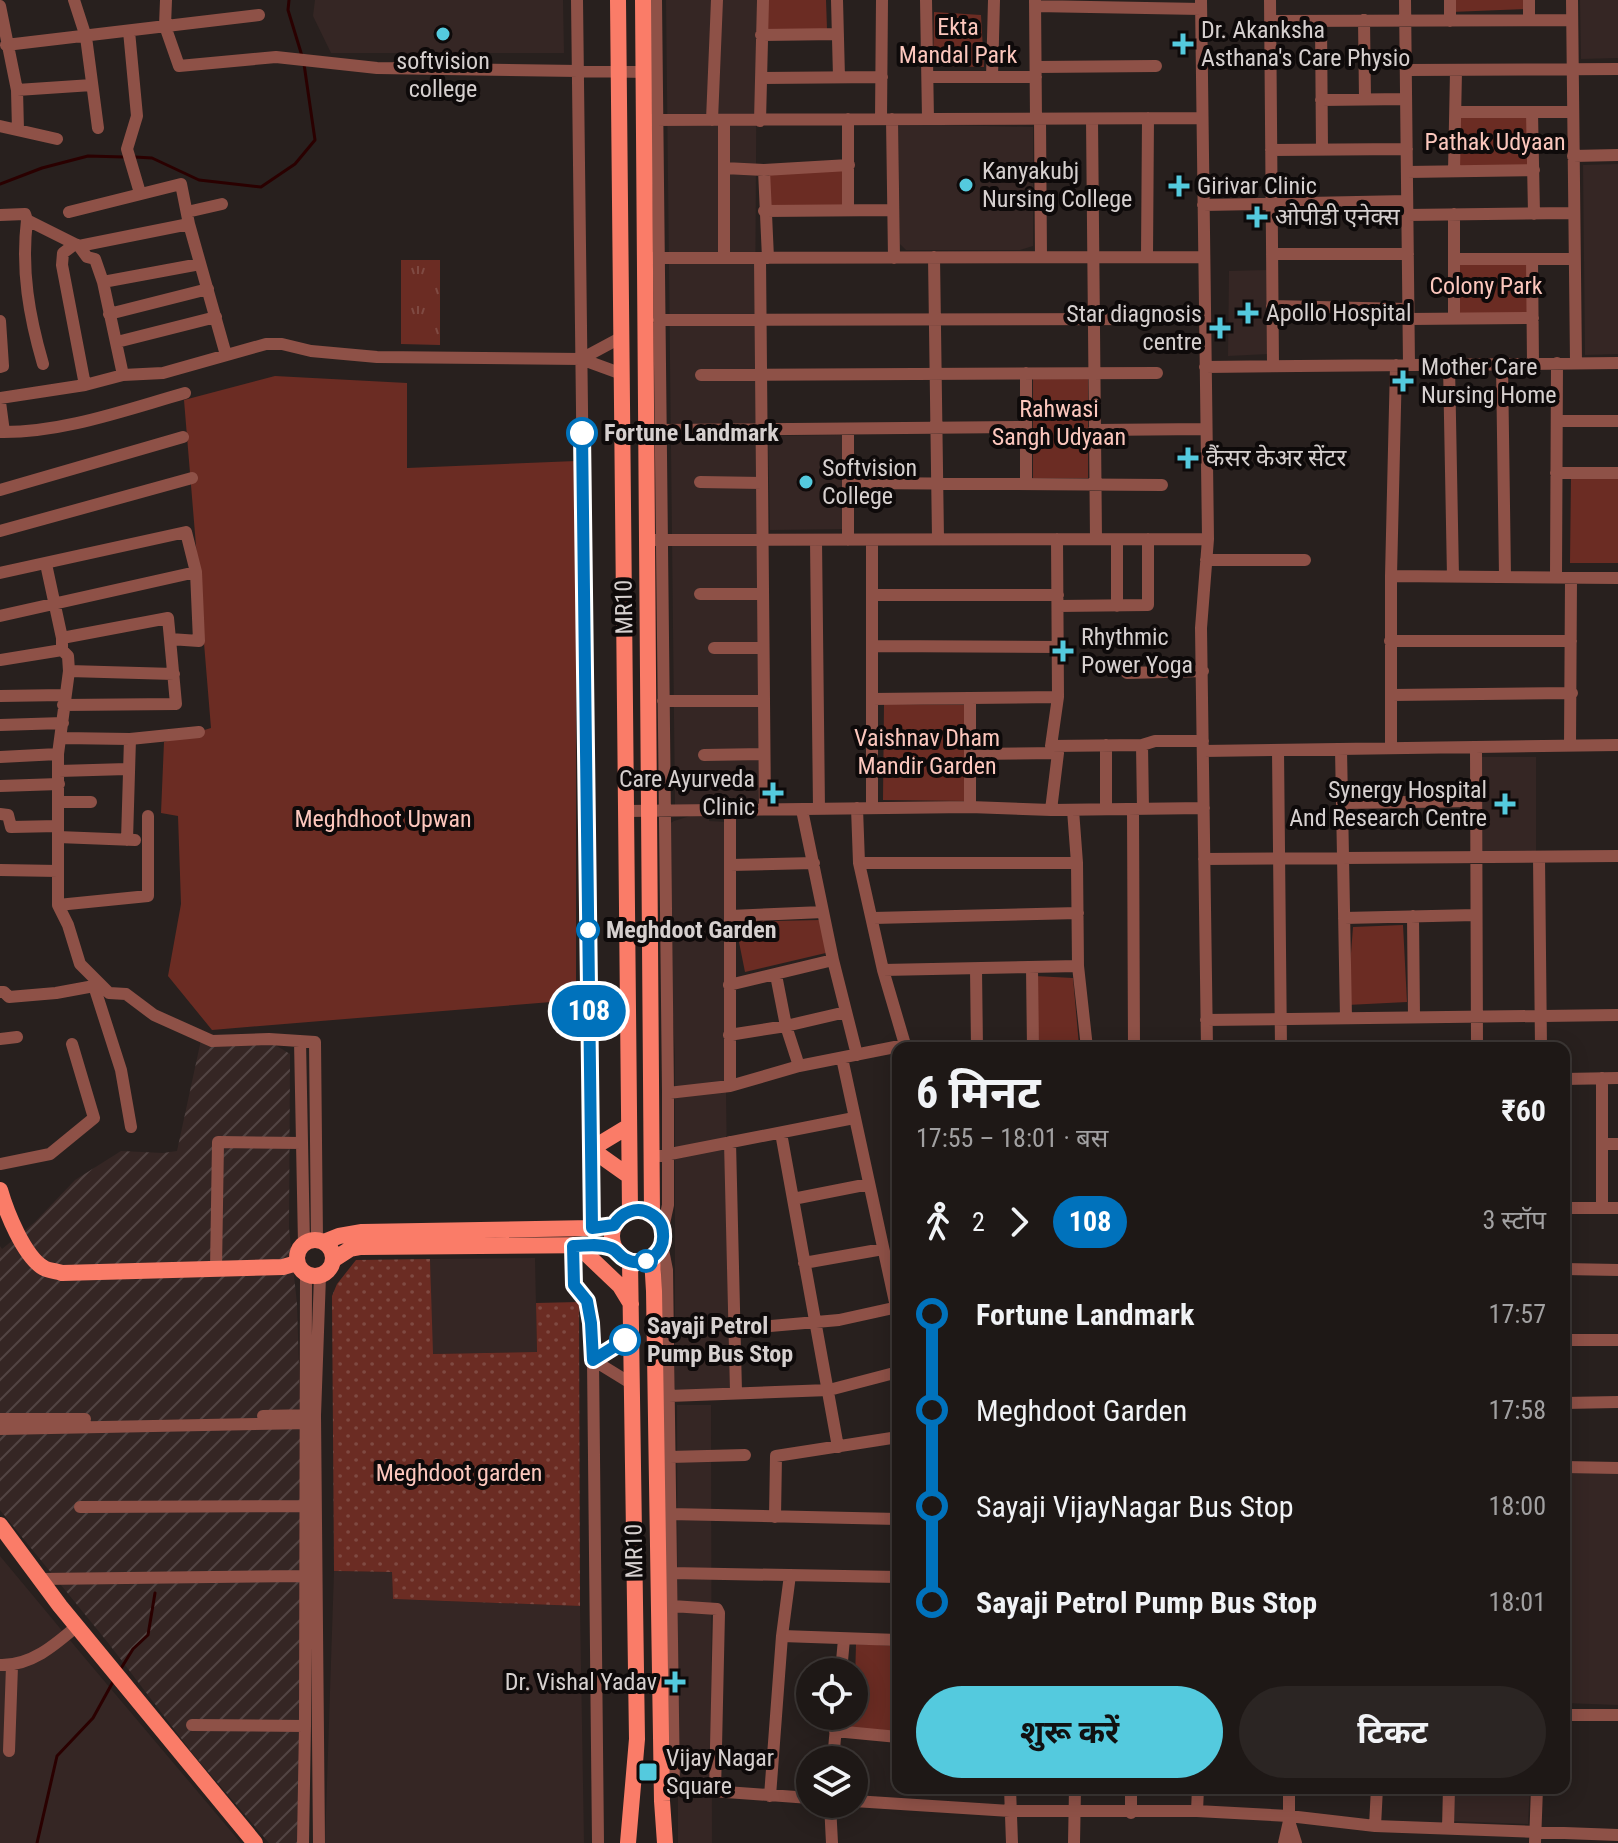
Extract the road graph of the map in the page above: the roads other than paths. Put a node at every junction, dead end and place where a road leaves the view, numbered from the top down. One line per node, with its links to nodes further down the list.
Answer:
1 (74, 0): 33 (street)
2 (166, 0): 29 (street)
3 (577, 0): 39 (street)
4 (618, 0): 40 (main road, MR10)
5 (643, 0): 42 (main road, MR10)
6 (656, 0): 42 (street)
7 (717, 0): 65 (street)
8 (763, 0): 32 (street)
9 (837, 0): 31 (street)
10 (882, 0): 45 (street)
11 (926, 0): 46 (street)
12 (994, 0): 47 (street)
13 (1270, 0): 25 (street)
14 (1405, 0): 27 (street)
15 (1450, 0): 28 (street)
16 (1529, 0): 23 (street)
17 (1572, 0): 24 (street)
18 (1035, 3): 19 (street); 43 (street)
19 (1201, 4): 58 (street)
20 (0, 7): 34 (street)
21 (259, 15): 29 (street)
22 (1364, 20): 26 (street); 27 (street); 51 (street)
23 (1529, 20): 24 (street); 28 (street)
24 (1572, 20): 38 (street)
25 (1270, 21): 26 (street); 72 (street)
26 (1321, 21): 53 (street)
27 (1405, 21): 28 (street); 37 (street)
28 (1450, 21)
29 (165, 26): 30 (street); 39 (street)
30 (129, 31): 33 (street); 82 (street)
31 (838, 34): 32 (street); 44 (street)
32 (761, 35): 48 (street)
33 (86, 37): 34 (street); 49 (street)
34 (6, 45): 50 (street)
35 (1156, 66): 43 (street)
36 (1618, 69): 38 (street)
37 (1406, 70): 41 (street); 52 (street)
38 (1572, 70): 41 (street); 56 (street)
39 (578, 71): 40 (street); 131 (street)
40 (619, 71): 42 (street); 128 (main road, MR10)
41 (1456, 71): 54 (street)
42 (650, 72): 64 (main road, MR10)
43 (1036, 72): 47 (street); 62 (street)
44 (839, 77): 45 (street); 48 (street)
45 (882, 77): 60 (street)
46 (928, 77): 47 (street); 61 (street)
47 (992, 77)
48 (761, 78): 66 (street)
49 (92, 85): 50 (street); 68 (street)
50 (17, 90): 69 (street)
51 (1365, 99): 52 (street); 53 (street)
52 (1406, 99): 71 (street)
53 (1321, 100): 73 (street)
54 (1457, 112): 55 (street); 80 (street)
55 (1532, 112): 56 (street); 79 (street)
56 (1573, 112): 75 (street)
57 (1148, 118): 58 (street); 63 (street); 104 (street)
58 (1202, 118): 86 (street)
59 (848, 119): 60 (street); 66 (street); 76 (street)
60 (887, 119): 61 (street); 88 (street)
61 (928, 119): 62 (street)
62 (1038, 119): 63 (street); 102 (street)
63 (1092, 119): 103 (street)
64 (650, 120): 65 (street); 106 (main road, MR10)
65 (718, 120): 66 (street); 77 (street)
66 (760, 121)
67 (0, 126): 69 (street)
68 (98, 128)
69 (18, 130): 70 (street)
70 (57, 139)
71 (1407, 149): 73 (street); 81 (street)
72 (1271, 150): 73 (street); 85 (street)
73 (1322, 150)
74 (1618, 155): 75 (street)
75 (1573, 156): 91 (street)
76 (849, 165): 78 (street); 87 (street)
77 (724, 168): 78 (street); 107 (street)
78 (764, 170): 89 (street)
79 (1534, 170): 80 (street); 93 (street)
80 (1454, 171): 81 (street)
81 (1407, 172): 83 (street)
82 (140, 193): 90 (street); 96 (street)
83 (1407, 201): 85 (street); 95 (street)
84 (222, 204): 96 (street)
85 (1272, 204): 86 (street); 99 (street)
86 (1203, 205): 105 (street)
87 (848, 210): 88 (street); 89 (street)
88 (892, 210): 109 (street)
89 (764, 211): 108 (street)
90 (69, 212)
91 (1574, 213): 93 (street); 112 (street)
92 (1454, 214): 93 (street); 95 (street); 110 (street)
93 (1534, 214)
94 (0, 215): 97 (street)
95 (1407, 215): 100 (street)
96 (188, 218): 98 (street); 113 (street)
97 (27, 220): 98 (street); 135 (street)
98 (77, 245): 114 (street); 151 (street)
99 (1272, 254): 100 (street); 116 (street)
100 (1408, 254): 118 (street)
101 (934, 257): 102 (street); 109 (street); 126 (street)
102 (1041, 257): 103 (street)
103 (1091, 257): 104 (street); 121 (street)
104 (1147, 257): 105 (street)
105 (1204, 257): 142 (street)
106 (652, 258): 107 (street); 124 (street); 182 (main road, MR10)
107 (724, 258): 108 (street)
108 (764, 258): 109 (street); 125 (street)
109 (894, 258)
110 (1454, 259): 111 (street); 123 (street)
111 (1532, 259): 112 (street); 120 (street)
112 (1574, 259): 133 (street)
113 (200, 264): 114 (street); 115 (street)
114 (103, 282): 117 (street)
115 (208, 289): 117 (street); 119 (street)
116 (1272, 306): 118 (street); 140 (street)
117 (109, 314): 129 (street)
118 (1408, 314): 123 (street); 138 (street)
119 (216, 317): 129 (street); 130 (street)
120 (1533, 318): 123 (street); 137 (street)
121 (1092, 319): 122 (street); 126 (street); 144 (street)
122 (1158, 319)
123 (1454, 319)
124 (659, 320): 125 (street); 161 (street)
125 (760, 320): 126 (street); 147 (street)
126 (935, 320): 148 (street)
127 (0, 321): 141 (street)
128 (622, 337): 131 (street); 146 (main road, MR10)
129 (117, 342): 149 (street)
130 (226, 355): 131 (street); 149 (street)
131 (581, 359): 146 (street); 343 (street)
132 (1557, 363): 133 (street); 137 (street); 154 (street)
133 (1576, 363): 134 (street)
134 (1618, 363)
135 (43, 364)
136 (1502, 364): 137 (street); 139 (street); 194 (street)
137 (1533, 364)
138 (1402, 365): 139 (street); 140 (street); 193 (street)
139 (1449, 365): 195 (street)
140 (1273, 366): 142 (street)
141 (0, 367)
142 (1205, 367): 160 (street)
143 (1026, 373): 144 (street); 148 (street); 156 (street)
144 (1093, 373): 145 (street); 162 (street)
145 (1157, 373)
146 (622, 374): 268 (main road, MR10)
147 (761, 374): 148 (street); 150 (street); 158 (street)
148 (936, 374): 157 (street)
149 (123, 375): 151 (street)
150 (701, 375)
151 (85, 385): 153 (street)
152 (185, 393): 163 (street)
153 (0, 400): 163 (street)
154 (1557, 421): 155 (street); 165 (street)
155 (1618, 421)
156 (1026, 427): 157 (street); 172 (street)
157 (937, 428): 159 (street); 171 (street)
158 (761, 429): 159 (street); 161 (street); 169 (street)
159 (848, 429): 170 (street)
160 (1206, 429): 162 (street); 181 (street)
161 (660, 430): 182 (street)
162 (1094, 430): 173 (street)
163 (2, 432)
164 (183, 437): 175 (street)
165 (1556, 473): 166 (street); 196 (street)
166 (1618, 473)
167 (192, 478): 176 (street)
168 (700, 482): 169 (street)
169 (762, 483): 183 (street)
170 (848, 483): 171 (street); 185 (street)
171 (937, 484): 172 (street); 177 (street)
172 (1026, 484): 173 (street)
173 (1095, 485): 174 (street); 179 (street)
174 (1162, 485)
175 (0, 490)
176 (0, 531)
177 (938, 539): 178 (street); 186 (street)
178 (1057, 539): 179 (street); 202 (street)
179 (1096, 539): 187 (street)
180 (1148, 539): 181 (street); 187 (street); 204 (street)
181 (1208, 539): 188 (street)
182 (654, 540): 183 (street); 226 (street); 263 (main road, MR10)
183 (762, 540): 184 (street); 200 (street)
184 (816, 540): 185 (street); 260 (street)
185 (848, 540): 186 (street)
186 (872, 540): 201 (street)
187 (1117, 540): 204 (street)
188 (1206, 560): 189 (street); 216 (street)
189 (1305, 560)
190 (46, 564): 191 (street); 192 (street); 203 (street)
191 (196, 572): 203 (street); 206 (street)
192 (0, 573)
193 (1391, 576): 195 (street); 207 (street)
194 (1505, 576): 195 (street); 196 (street)
195 (1453, 577)
196 (1556, 577): 198 (street)
197 (1618, 578): 198 (street)
198 (1571, 579): 208 (street)
199 (700, 594): 200 (street)
200 (763, 594): 213 (street)
201 (872, 595): 202 (street); 210 (street)
202 (1058, 601): 204 (street); 211 (street)
203 (55, 603): 205 (street); 209 (street)
204 (1117, 606)
205 (0, 616)
206 (170, 639): 209 (street); 218 (street)
207 (1390, 641): 208 (street); 220 (street)
208 (1571, 641): 219 (street)
209 (62, 644): 214 (street); 215 (street)
210 (872, 646): 211 (street); 224 (street)
211 (1058, 647): 222 (street)
212 (714, 648): 213 (street)
213 (763, 648): 227 (street)
214 (0, 660)
215 (69, 671): 218 (street); 225 (street)
216 (1203, 671): 217 (street); 236 (street)
217 (1127, 673)
218 (174, 674): 225 (street)
219 (1572, 693): 220 (street); 237 (street)
220 (1391, 695): 239 (street)
221 (0, 696): 225 (street)
222 (1058, 697): 223 (street); 241 (street)
223 (970, 698): 224 (street); 245 (street)
224 (872, 699): 257 (street)
225 (64, 700): 228 (street)
226 (663, 701): 227 (street); 263 (street)
227 (764, 701): 244 (street)
228 (63, 723): 229 (street); 231 (street)
229 (0, 725)
230 (199, 732): 232 (street)
231 (62, 738): 232 (street); 243 (street)
232 (130, 739): 248 (street)
233 (1106, 745): 234 (street); 241 (street); 261 (street)
234 (1142, 745): 236 (street); 262 (street)
235 (1618, 745): 237 (street)
236 (1203, 746): 242 (street); 258 (street)
237 (1570, 746): 238 (street)
238 (1476, 747): 239 (street); 251 (street)
239 (1391, 748): 240 (street)
240 (1341, 749): 242 (street); 254 (street)
241 (1055, 750): 245 (street); 266 (street)
242 (1278, 750): 279 (street)
243 (58, 754): 247 (street); 249 (street)
244 (764, 754): 246 (street); 259 (street)
245 (970, 754): 255 (street)
246 (704, 755)
247 (0, 757)
248 (127, 769): 249 (street); 272 (street)
249 (59, 777): 250 (street); 252 (street)
250 (0, 786)
251 (1476, 801): 254 (street); 275 (street)
252 (59, 802): 253 (street); 271 (street)
253 (91, 802)
254 (1342, 803): 277 (street)
255 (970, 807): 257 (street); 266 (street)
256 (857, 808): 257 (street); 260 (street); 281 (street)
257 (872, 808)
258 (1204, 808): 262 (street); 278 (street)
259 (765, 809): 264 (street); 265 (street)
260 (819, 809): 265 (street)
261 (1106, 809): 262 (street); 267 (street)
262 (1138, 809): 320 (street)
263 (657, 810): 264 (street); 268 (street); 334 (street); 344 (main road, MR10)
264 (730, 810): 283 (street)
265 (802, 810): 280 (street)
266 (1051, 810): 267 (street)
267 (1073, 810): 282 (street)
268 (626, 811): 336 (main road, MR10)
269 (0, 814): 271 (street)
270 (148, 816): 273 (street)
271 (58, 831): 272 (street); 285 (street)
272 (127, 840): 273 (street)
273 (146, 840): 286 (street)
274 (1618, 856): 276 (street)
275 (1476, 857): 276 (street); 277 (street); 289 (street)
276 (1539, 857): 306 (street)
277 (1343, 858): 279 (street); 293 (street)
278 (1204, 859): 279 (street); 310 (street)
279 (1279, 859): 309 (street)
280 (814, 863): 283 (street); 287 (street)
281 (859, 863): 282 (street); 292 (street)
282 (1077, 863): 288 (street)
283 (730, 865): 290 (street)
284 (0, 870): 285 (street)
285 (58, 871): 286 (street)
286 (58, 905): 300 (street)
287 (823, 912): 290 (street); 294 (street)
288 (1078, 913): 292 (street); 295 (street)
289 (1476, 915): 291 (street); 305 (street)
290 (730, 916): 301 (street)
291 (1413, 916): 293 (street); 307 (street)
292 (873, 918): 298 (street)
293 (1344, 918): 308 (street)
294 (833, 960): 299 (street); 303 (street)
295 (1078, 966): 296 (street); 319 (street)
296 (1032, 968): 297 (street); 318 (street)
297 (976, 969): 298 (street); 317 (street)
298 (883, 970): 316 (street)
299 (776, 975): 301 (street); 311 (street)
300 (95, 984): 302 (street); 315 (street); 337 (street)
301 (729, 985): 312 (street)
302 (0, 992)
303 (846, 1012): 311 (street); 327 (street)
304 (1618, 1015): 306 (street)
305 (1476, 1016): 306 (street); 307 (street); 323 (street)
306 (1540, 1016): 324 (street)
307 (1414, 1017): 308 (street)
308 (1346, 1018): 309 (street)
309 (1280, 1019): 310 (street); 322 (street)
310 (1206, 1020): 321 (street)
311 (786, 1026): 312 (street); 329 (street)
312 (729, 1035): 333 (street)
313 (17, 1037): 314 (street)
314 (0, 1039)
315 (300, 1041): 340 (street); 357 (street)
316 (904, 1042)
317 (977, 1042)
318 (1033, 1042)
319 (1086, 1042)
320 (1134, 1042)
321 (1207, 1042)
322 (1281, 1042)
323 (1477, 1042)
324 (1541, 1042)
325 (72, 1044): 345 (street)
326 (892, 1049): 327 (street)
327 (857, 1055): 328 (street)
328 (842, 1058): 329 (street); 335 (street)
329 (799, 1066): 333 (street)
330 (1602, 1078): 331 (street); 332 (street); 341 (street)
331 (1618, 1078)
332 (1570, 1079)
333 (730, 1086): 334 (street)
334 (668, 1093): 344 (street)
335 (854, 1118): 338 (street); 347 (street)
336 (629, 1126): 343 (main road); 346 (main road, MR10)
337 (131, 1127)
338 (781, 1133): 339 (street); 349 (street)
339 (730, 1142): 344 (street); 373 (street)
340 (302, 1143): 357 (street); 365 (street)
341 (1602, 1144): 342 (street); 351 (street)
342 (1618, 1144)
343 (591, 1149): 346 (main road); 356 (street)
344 (660, 1156): 354 (main road, MR10); 358 (street)
345 (0, 1164)
346 (629, 1176): 353 (main road, MR10)
347 (869, 1184): 349 (street); 361 (street)
348 (0, 1190): 365 (main road)
349 (793, 1199): 364 (street)
350 (1570, 1208): 351 (street)
351 (1602, 1208): 352 (street)
352 (1618, 1208)
353 (630, 1211): 354 (main road); 355 (main road)
354 (652, 1214): 358 (main road)
355 (614, 1225): 356 (main road); 360 (main road)
356 (592, 1228): 357 (main road)
357 (315, 1242): 362 (main road); 368 (main road)
358 (659, 1244): 363 (main road); 382 (street); 421 (main road, MR10)
359 (576, 1246): 360 (main road); 362 (main road); 370 (main road); 377 (street)
360 (614, 1249): 363 (main road)
361 (883, 1249): 364 (street); 369 (street)
362 (333, 1260): 368 (main road)
363 (630, 1261): 370 (main road, MR10)
364 (804, 1263): 372 (street)
365 (216, 1269): 368 (main road)
366 (1570, 1269): 367 (street)
367 (1618, 1270)
368 (308, 1271): 386 (street)
369 (892, 1288)
370 (631, 1306): 374 (main road, MR10)
371 (892, 1311): 372 (street)
372 (815, 1322): 373 (street); 380 (street)
373 (736, 1329): 381 (street)
374 (631, 1336): 377 (street); 379 (main road, MR10)
375 (1570, 1340): 376 (street)
376 (1618, 1340)
377 (593, 1360): 379 (street); 447 (street)
378 (892, 1374): 380 (street)
379 (632, 1384): 448 (main road, MR10)
380 (829, 1390): 381 (street); 390 (street)
381 (736, 1392): 382 (street)
382 (669, 1396): 392 (street)
383 (1618, 1402): 384 (street)
384 (1570, 1403)
385 (0, 1419): 387 (street)
386 (310, 1419): 387 (street); 395 (street); 446 (street)
387 (19, 1424): 388 (street)
388 (0, 1429)
389 (892, 1438): 390 (street)
390 (838, 1447): 398 (street)
391 (745, 1455): 392 (street)
392 (670, 1457): 397 (street)
393 (1570, 1467): 394 (street)
394 (1618, 1468)
395 (305, 1506): 396 (street); 403 (street)
396 (80, 1507)
397 (670, 1514): 398 (street); 401 (street)
398 (775, 1517): 399 (street)
399 (892, 1519)
400 (0, 1525): 405 (main road)
401 (671, 1573): 402 (street); 406 (street)
402 (790, 1575): 404 (street); 408 (street)
403 (305, 1576): 405 (street); 416 (street)
404 (892, 1577)
405 (40, 1579): 407 (main road)
406 (672, 1606): 421 (street); 422 (street)
407 (77, 1626): 412 (street); 444 (main road)
408 (782, 1636): 409 (street); 431 (street)
409 (844, 1639): 410 (street); 411 (street)
410 (892, 1640)
411 (842, 1658)
412 (6, 1665): 420 (street)
413 (1570, 1715): 414 (street)
414 (1618, 1715)
415 (192, 1725): 416 (street)
416 (305, 1726): 445 (street)
417 (835, 1731): 418 (street); 419 (street)
418 (892, 1736)
419 (834, 1746)
420 (9, 1751)
421 (668, 1788): 422 (street); 449 (main road, MR10)
422 (715, 1792): 431 (street)
423 (1010, 1794): 434 (street)
424 (1075, 1794): 436 (street)
425 (1131, 1794): 437 (street)
426 (1198, 1794): 435 (street)
427 (1289, 1794): 439 (street)
428 (1377, 1794): 440 (street)
429 (1449, 1794): 441 (street)
430 (1537, 1794): 443 (street)
431 (770, 1796): 432 (street)
432 (796, 1797)
433 (868, 1802): 434 (street)
434 (1010, 1811): 436 (street); 451 (street)
435 (1197, 1811): 437 (street); 439 (street)
436 (1074, 1812): 437 (street); 452 (street)
437 (1131, 1813)
438 (831, 1818): 450 (street)
439 (1289, 1818): 440 (street); 453 (street); 454 (street)
440 (1375, 1826): 441 (street)
441 (1448, 1828): 443 (street)
442 (1618, 1835): 443 (street)
443 (1535, 1837)
444 (255, 1843)
445 (303, 1843)
446 (319, 1843)
447 (598, 1843)
448 (628, 1843)
449 (665, 1843)
450 (832, 1843)
451 (1012, 1843)
452 (1074, 1843)
453 (1284, 1843)
454 (1296, 1843)

